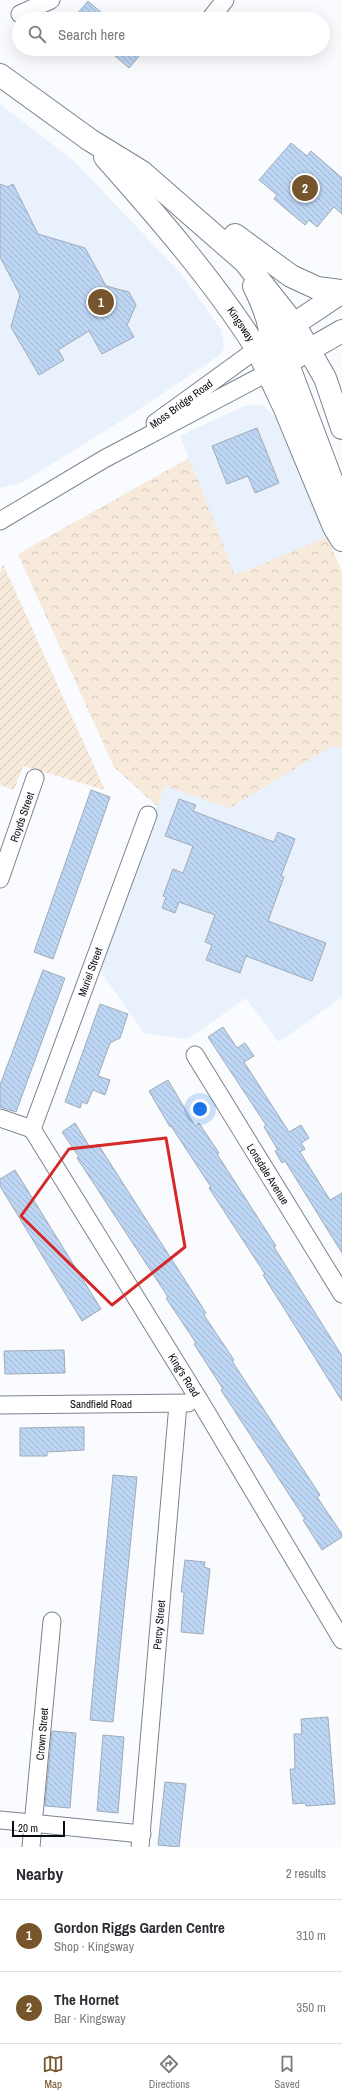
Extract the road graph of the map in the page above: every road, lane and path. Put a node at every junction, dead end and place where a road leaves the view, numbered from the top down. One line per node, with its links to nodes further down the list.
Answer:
1 (51, 0): 2 (street)
2 (24, 12)
3 (0, 75): 4 (main road, Kingsway)
4 (90, 140): 5 (main road, Kingsway); 10 (main road, Kingsway)
5 (142, 172): 6 (main road, Kingsway); 7 (main road)
6 (224, 244): 8 (main road, Kingsway); 10 (main road)
7 (342, 291): 8 (main road)
8 (294, 324): 10 (main road); 11 (main road, Kingsway); 12 (main road)
9 (342, 331): 11 (main road)
10 (264, 344): 13 (main road, Kingsway); 15 (street, Moss Bridge Road)
11 (308, 352): 12 (main road); 14 (main road, Kingsway)
12 (287, 362): 13 (main road); 16 (main road)
13 (267, 373): 15 (street, Moss Bridge Road); 18 (main road, Kingsway)
14 (341, 415)
15 (104, 460): 17 (street, Moss Bridge Road)
16 (342, 508)
17 (0, 522)
18 (342, 540)
19 (35, 778): 21 (street, Royds Street)
20 (148, 815): 24 (street, Muriel Street)
21 (0, 879)
22 (194, 1055): 25 (street, Lonsdale Avenue)
23 (0, 1118): 24 (street)
24 (32, 1130): 26 (street, King's Road)
25 (342, 1294)
26 (201, 1403): 27 (street, Sandfield Road); 30 (street, King's Road)
27 (178, 1404): 28 (street, Sandfield Road); 34 (street, Percy Street)
28 (0, 1405)
29 (52, 1621): 33 (street, Crown Street)
30 (338, 1624): 31 (street, King's Road)
31 (342, 1640)
32 (0, 1820): 33 (street)
33 (33, 1824): 34 (street); 35 (street, Crown Street)
34 (141, 1840)
35 (31, 1847)

